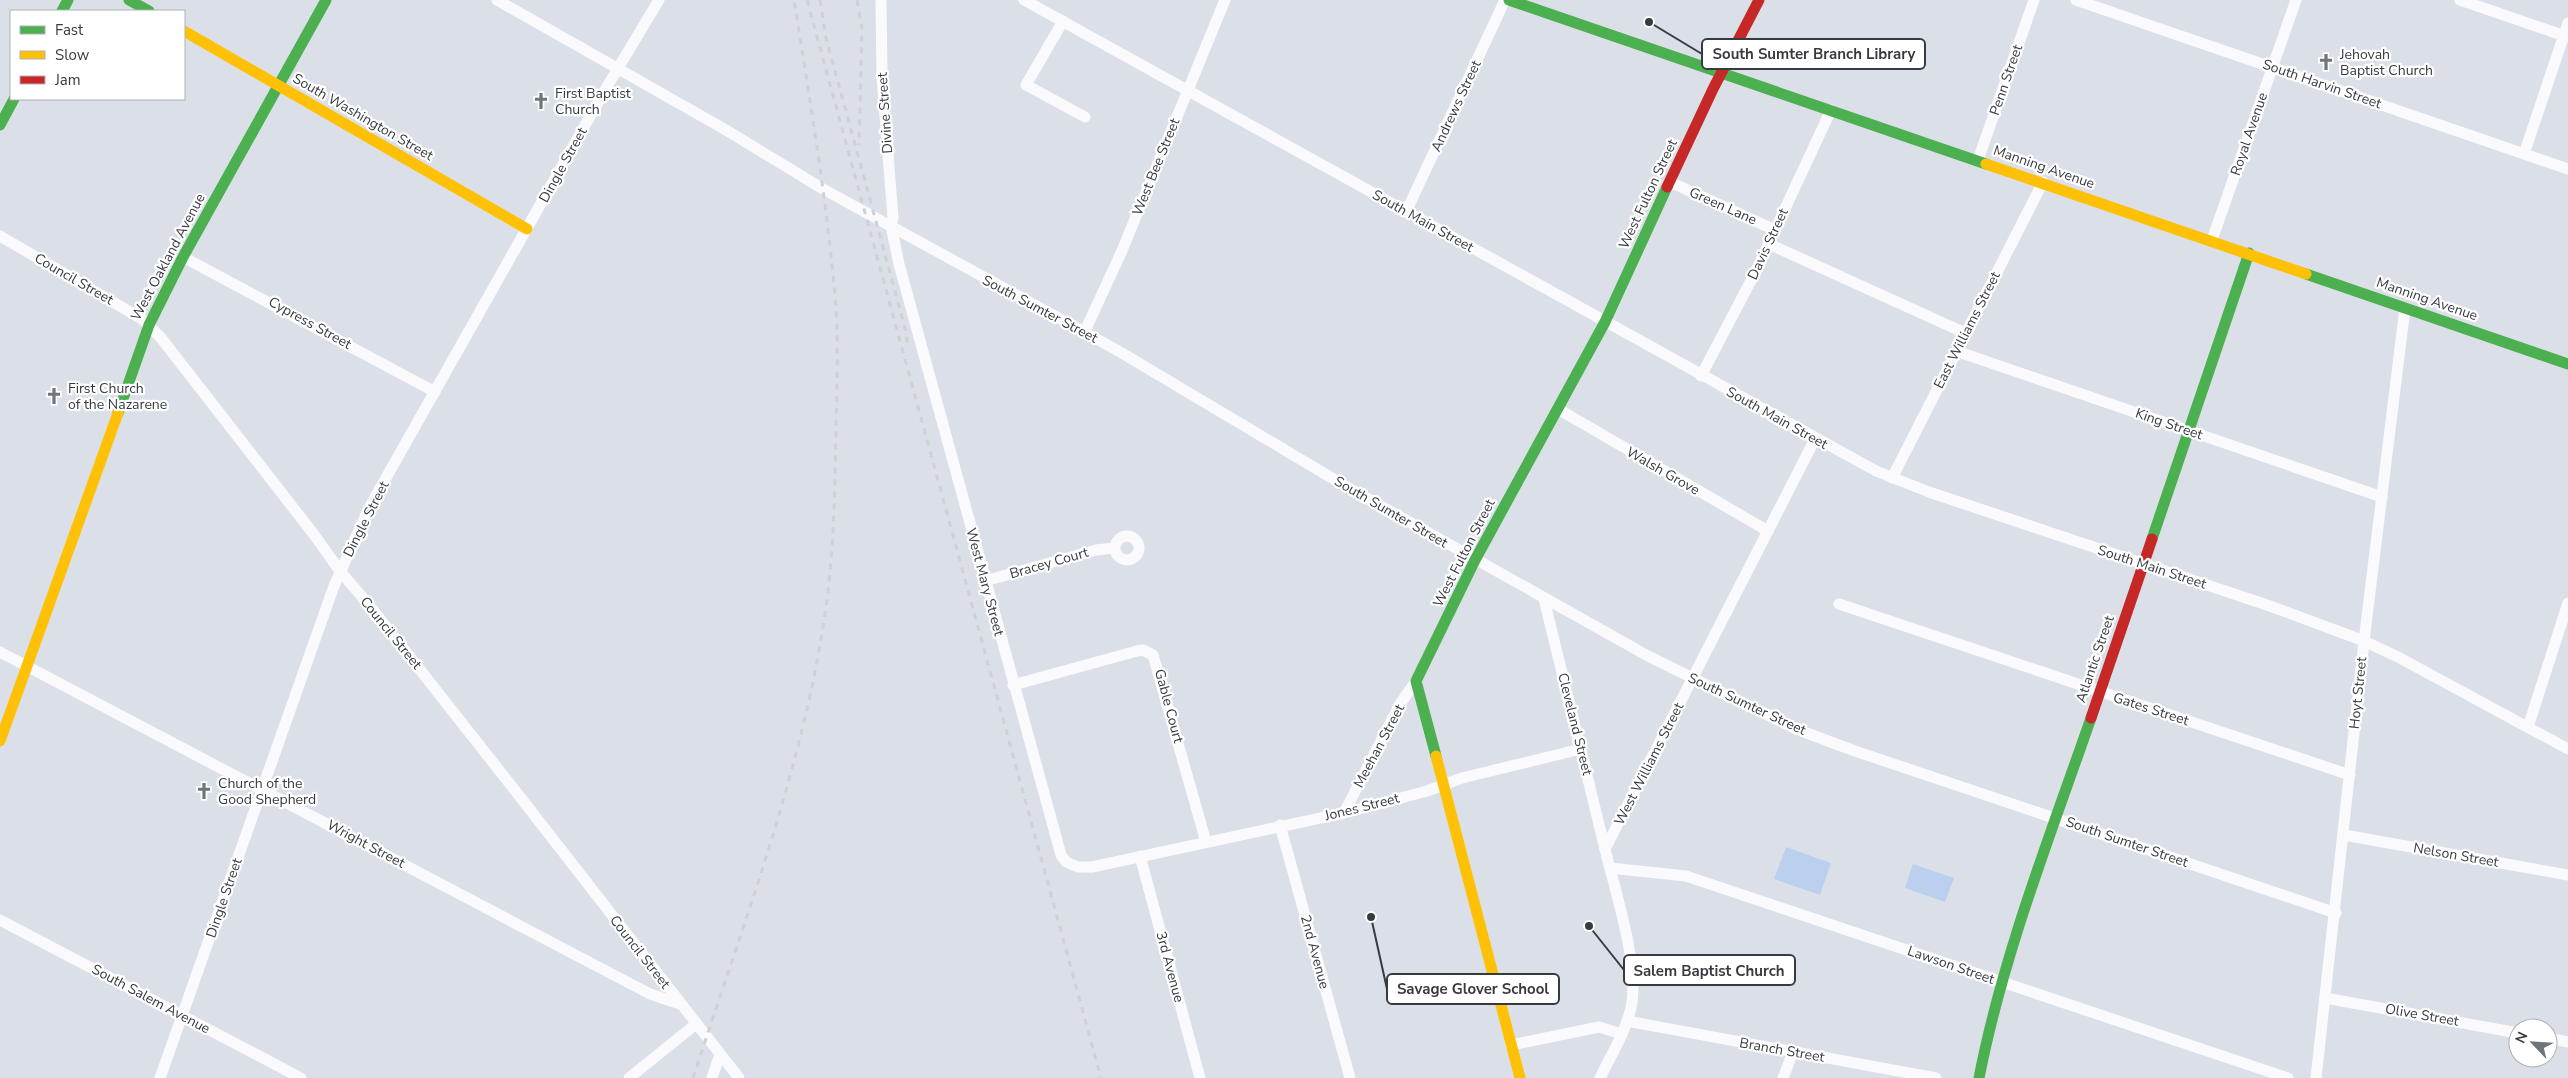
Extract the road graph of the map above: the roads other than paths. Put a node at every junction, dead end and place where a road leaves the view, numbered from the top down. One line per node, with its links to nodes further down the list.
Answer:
1 (129, 0): 14 (street)
2 (326, 0): 22 (street, West Oakland Avenue)
3 (497, 0): 20 (street, South Sumter Street)
4 (659, 0): 20 (street, Dingle Street)
5 (881, 0): 34 (street, Divine Street)
6 (1024, 0): 15 (street, South Main Street)
7 (1224, 0): 23 (street, West Bee Street)
8 (1507, 0): 21 (street, Manning Avenue); 33 (street, Andrews Street)
9 (1759, 0): 21 (street, West Fulton Street)
10 (2034, 0): 29 (street, Penn Street)
11 (2076, 0): 19 (street, South Harvin Street)
12 (2296, 0): 19 (street, Royal Avenue)
13 (2460, 0): 18 (street)
14 (147, 10)
15 (1063, 21): 23 (street, South Main Street); 26 (street)
16 (2568, 23): 18 (street)
17 (185, 32): 22 (street, South Washington Street)
18 (2566, 37): 28 (street)
19 (2273, 67): 28 (street, South Harvin Street); 38 (street, Royal Avenue)
20 (618, 69): 34 (street, South Sumter Street); 35 (street, Dingle Street)
21 (1722, 73): 25 (street, Manning Avenue); 31 (street, West Fulton Street)
22 (278, 86): 35 (street, South Washington Street); 41 (street, West Oakland Avenue)
23 (1188, 91): 33 (street, South Main Street); 45 (street, West Bee Street)
24 (13, 100): 27 (street)
25 (1831, 110): 29 (street, Manning Avenue); 36 (street, Davis Street)
26 (1085, 118)
27 (0, 125)
28 (2524, 154): 30 (street, South Harvin Street)
29 (1978, 160): 32 (street, Manning Avenue)
30 (2568, 169)
31 (1670, 182): 36 (street, Green Lane); 43 (street, West Fulton Street)
32 (2043, 182): 38 (street, Manning Avenue); 46 (street, East Williams Street)
33 (1406, 212): 43 (street, South Main Street)
34 (891, 226): 45 (street, South Sumter Street); 61 (street, West Mary Street)
35 (527, 229): 50 (street, Dingle Street)
36 (1775, 230): 39 (street, Davis Street)
37 (0, 236): 44 (street, Council Street)
38 (2212, 240): 40 (street, Manning Avenue)
39 (1769, 244): 46 (street); 49 (street, Davis Street)
40 (2249, 253): 42 (street, Manning Avenue); 52 (street, Atlantic Street)
41 (183, 256): 44 (street, West Oakland Avenue); 50 (street, Cypress Street)
42 (2405, 308): 48 (street, Manning Avenue); 55 (street, Hoyt Street)
43 (1605, 322): 49 (street, South Main Street); 51 (street, West Fulton Street)
44 (148, 325): 60 (street, Council Street); 67 (street, West Oakland Avenue)
45 (1084, 333): 58 (street, South Sumter Street)
46 (1965, 333): 47 (street, East Williams Street)
47 (1956, 351): 52 (street, King Street); 54 (street, East Williams Street)
48 (2568, 364)
49 (1701, 376): 53 (street, South Main Street)
50 (435, 392): 60 (street, Dingle Street)
51 (1558, 409): 56 (street, Walsh Grove); 58 (street, West Fulton Street)
52 (2188, 430): 55 (street, King Street); 59 (street, Atlantic Street)
53 (1815, 439): 54 (street, South Main Street); 56 (street, West Williams Street)
54 (1892, 478): 59 (street, South Main Street)
55 (2382, 496): 65 (street, Hoyt Street)
56 (1768, 531): 68 (street, West Williams Street)
57 (1114, 548): 61 (street, Bracey Court)
58 (1475, 560): 62 (street, South Sumter Street); 69 (street, West Fulton Street)
59 (2142, 565): 65 (street, South Main Street); 71 (street, Atlantic Street)
60 (340, 571): 78 (street, Dingle Street); 92 (street, Council Street)
61 (985, 581): 70 (street, West Mary Street)
62 (1544, 599): 68 (street, South Sumter Street); 74 (street, Cleveland Street)
63 (2568, 603): 72 (street)
64 (1838, 604): 71 (street, Gates Street)
65 (2364, 641): 72 (street, South Main Street); 76 (street, Hoyt Street)
66 (0, 652): 67 (street, Wright Street)
67 (26, 666): 73 (street, West Oakland Avenue); 78 (street, Wright Street)
68 (1692, 679): 80 (street, South Sumter Street); 84 (street, West Williams Street)
69 (1416, 681): 77 (street); 79 (street, Meehan Street)
70 (1013, 685): 83 (street, Gable Court); 85 (street, West Mary Street)
71 (2100, 692): 76 (street, Gates Street); 80 (street, Atlantic Street)
72 (2528, 727): 75 (street, South Main Street)
73 (0, 741)
74 (1582, 749): 77 (street, Jones Street); 84 (street, Cleveland Street)
75 (2568, 749)
76 (2350, 776): 82 (street, Hoyt Street)
77 (1444, 784): 79 (street, Jones Street); 98 (street)
78 (262, 789): 92 (street, Wright Street); 93 (street, Dingle Street)
79 (1344, 813): 81 (street, Jones Street)
80 (2056, 818): 88 (street, South Sumter Street); 90 (street, Atlantic Street)
81 (1280, 825): 83 (street, Jones Street); 107 (street, 2nd Avenue)
82 (2344, 835): 87 (street, Nelson Street); 88 (street, Hoyt Street)
83 (1206, 842): 85 (street, Jones Street)
84 (1605, 849): 86 (street)
85 (1140, 856): 106 (street, 3rd Avenue)
86 (1610, 868): 90 (street, Lawson Street); 94 (street)
87 (2568, 875)
88 (2336, 913): 91 (street, Hoyt Street)
89 (0, 920): 93 (street, South Salem Avenue)
90 (2002, 982): 112 (street, Atlantic Street); 113 (street, Lawson Street)
91 (2326, 998): 96 (street, Olive Street); 114 (street, Hoyt Street)
92 (680, 1004): 95 (street, Council Street)
93 (183, 1015): 101 (street, Dingle Street); 102 (street, South Salem Avenue)
94 (1627, 1021): 97 (street); 99 (street, Branch Street)
95 (696, 1024): 100 (street, Council Street); 103 (street)
96 (2508, 1031)
97 (1622, 1034): 98 (street); 109 (street)
98 (1511, 1045): 108 (street)
99 (1793, 1052): 110 (street); 111 (street, Branch Street)
100 (720, 1054): 104 (street); 105 (street, Council Street)
101 (160, 1078)
102 (301, 1078)
103 (629, 1078)
104 (712, 1078)
105 (739, 1078)
106 (1200, 1078)
107 (1350, 1078)
108 (1520, 1078)
109 (1600, 1078)
110 (1784, 1078)
111 (1936, 1078)
112 (1979, 1078)
113 (2288, 1078)
114 (2316, 1078)

